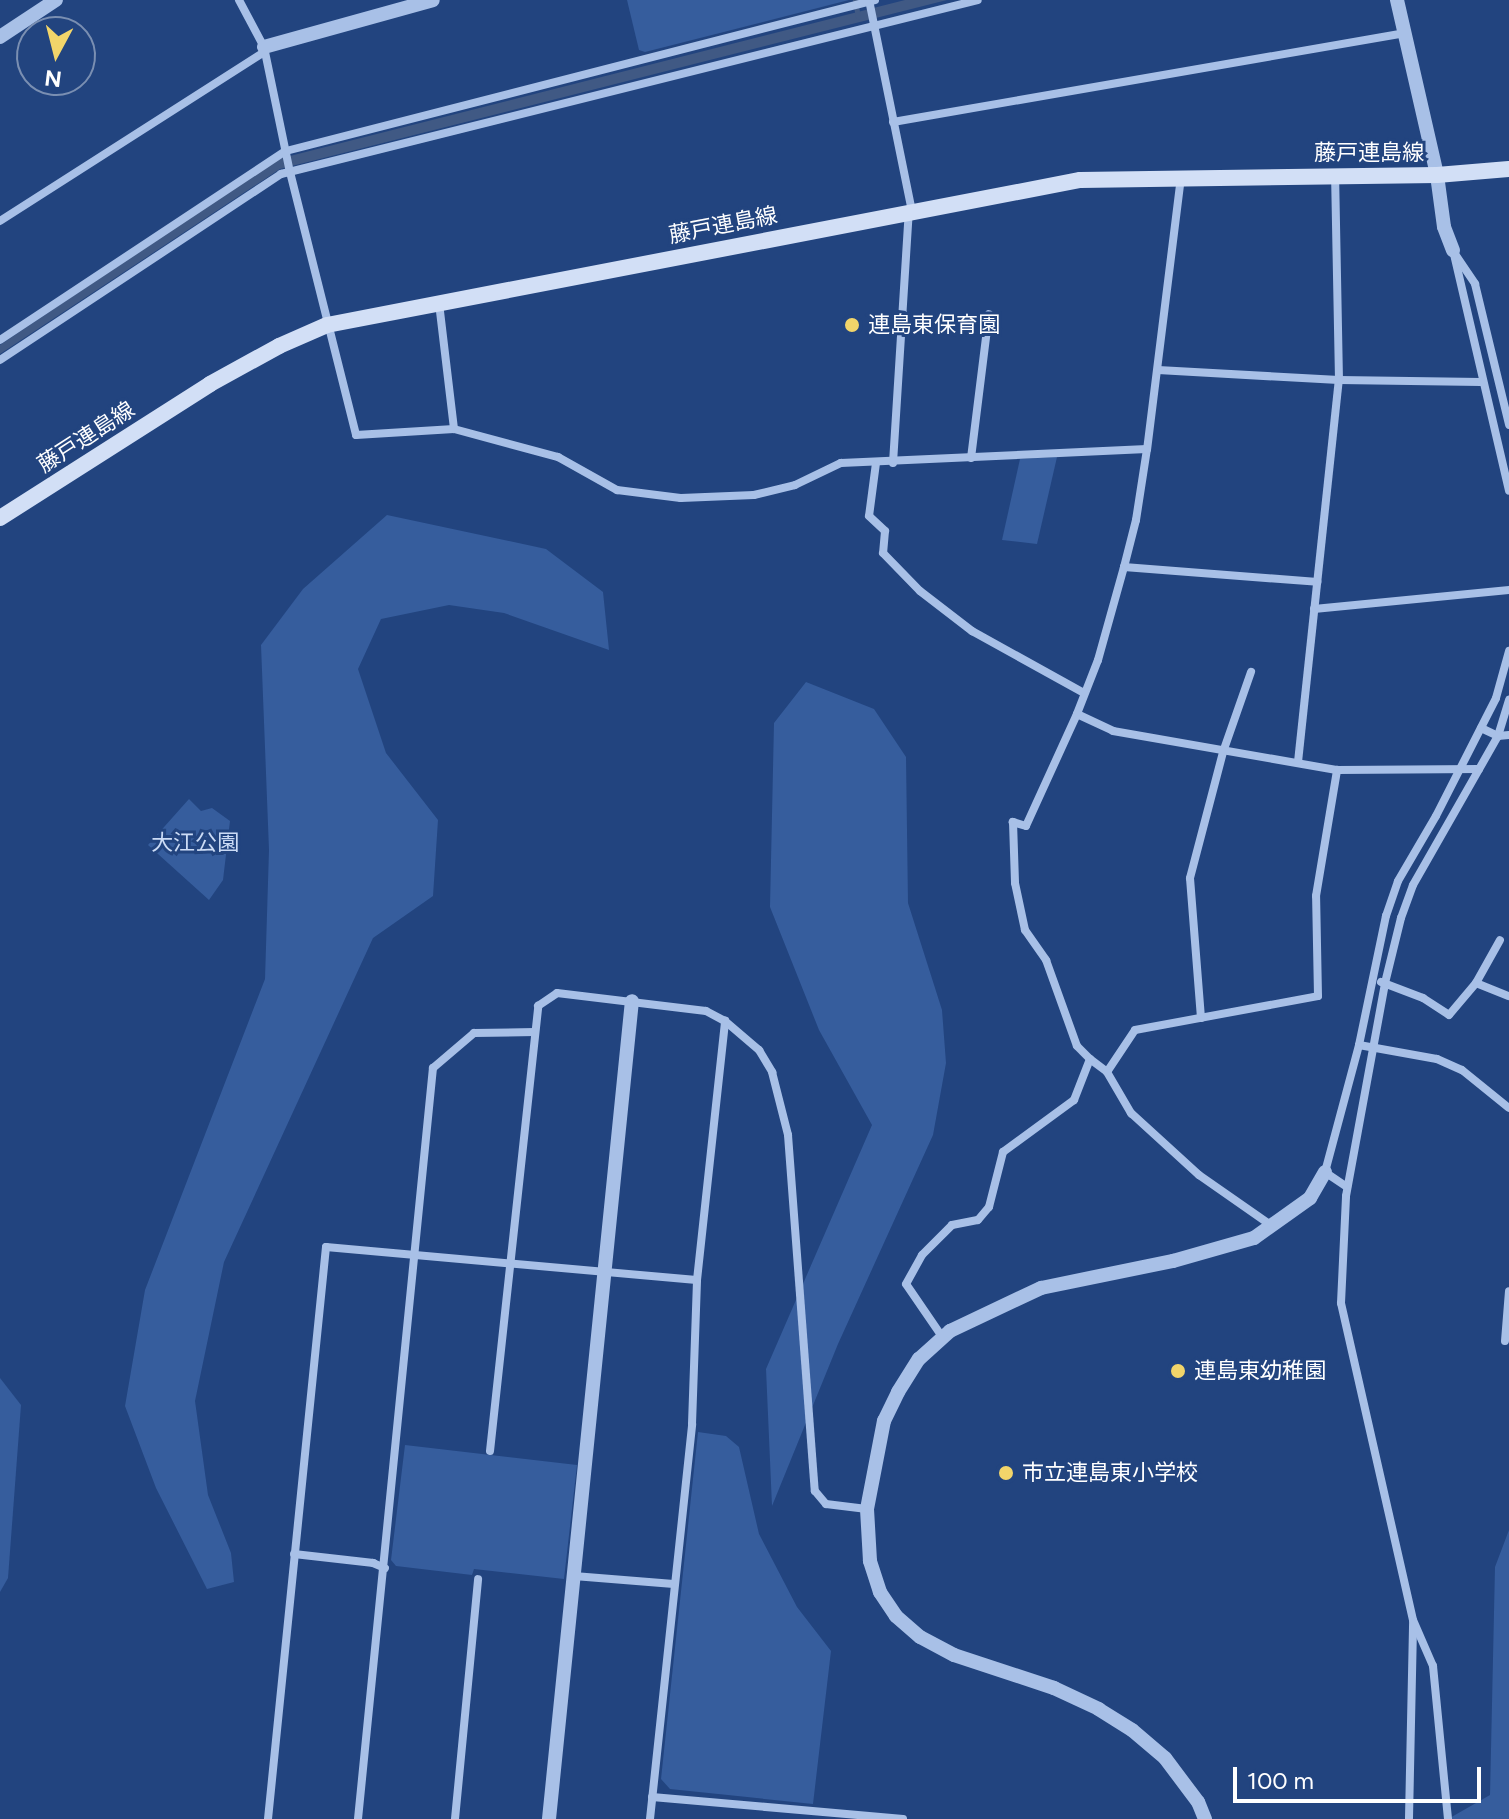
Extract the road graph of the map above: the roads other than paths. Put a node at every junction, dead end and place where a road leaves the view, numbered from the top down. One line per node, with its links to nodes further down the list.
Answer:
1 (56, 0): 9 (street)
2 (239, 0): 10 (street)
3 (433, 0): 10 (street)
4 (978, 0): 7 (street)
5 (1397, 0): 8 (street)
6 (871, 2): 7 (street); 12 (street)
7 (874, 23): 11 (street); 14 (street)
8 (1405, 33): 11 (street); 16 (street)
9 (0, 37)
10 (264, 49): 12 (street); 19 (street)
11 (893, 122): 18 (street)
12 (286, 152): 14 (street); 24 (street)
13 (1509, 169): 16 (main road, 藤戸連島線)
14 (290, 172): 23 (street); 25 (street)
15 (1335, 175): 16 (main road, 藤戸連島線); 17 (main road, 藤戸連島線); 27 (street)
16 (1437, 175): 20 (street)
17 (1181, 177): 18 (main road, 藤戸連島線); 26 (street)
18 (910, 211): 21 (main road, 藤戸連島線); 37 (street)
19 (0, 221)
20 (1453, 250): 28 (street); 29 (street)
21 (438, 302): 23 (main road, 藤戸連島線); 33 (street)
22 (989, 314): 35 (street)
23 (327, 325): 33 (street); 39 (main road, 藤戸連島線)
24 (0, 340)
25 (0, 360)
26 (1158, 370): 27 (street); 34 (street)
27 (1339, 380): 28 (street); 41 (street)
28 (1481, 382): 30 (street)
29 (1501, 392): 30 (street); 31 (street)
30 (1484, 395): 38 (street)
31 (1507, 406): 32 (street)
32 (1509, 425)
33 (454, 429): 36 (street)
34 (1147, 449): 35 (street); 40 (street)
35 (971, 458): 37 (street)
36 (876, 463): 37 (street); 46 (street)
37 (893, 463)
38 (1509, 491)
39 (0, 518)
40 (1124, 567): 41 (street); 46 (street)
41 (1317, 582): 43 (street)
42 (1509, 590): 43 (street)
43 (1314, 609): 53 (street)
44 (1509, 651): 49 (street)
45 (1251, 672): 52 (street)
46 (1084, 693): 48 (street)
47 (1509, 700): 51 (street)
48 (1077, 714): 52 (street); 68 (street)
49 (1481, 728): 51 (street); 54 (street)
50 (1509, 735): 51 (street)
51 (1498, 736): 55 (street)
52 (1223, 752): 53 (street); 63 (street)
53 (1298, 762): 56 (street)
54 (1461, 769): 55 (street); 56 (street); 58 (street)
55 (1479, 769): 59 (street)
56 (1337, 770): 63 (street)
57 (1500, 940): 60 (street)
58 (1371, 980): 59 (street); 66 (street)
59 (1385, 983): 60 (street); 67 (street)
60 (1476, 983): 61 (street)
61 (1509, 996)
62 (632, 1001): 64 (street); 65 (street); 76 (street)
63 (1201, 1018): 69 (street)
64 (725, 1021): 77 (street); 82 (street)
65 (535, 1032): 74 (street); 75 (street)
66 (1359, 1045): 67 (street); 71 (street)
67 (1374, 1047): 70 (street); 72 (street)
68 (1090, 1059): 69 (street); 79 (street)
69 (1107, 1072): 73 (street)
70 (1509, 1108)
71 (1325, 1172): 72 (street); 73 (street)
72 (1347, 1187): 88 (street)
73 (1273, 1226): 79 (street)
74 (415, 1254): 75 (street); 83 (street); 84 (street)
75 (511, 1262): 76 (street); 81 (street)
76 (603, 1271): 77 (street); 85 (street)
77 (697, 1280): 87 (street)
78 (1509, 1291): 80 (street)
79 (943, 1338): 82 (street)
80 (1505, 1341)
81 (490, 1451)
82 (867, 1509): 97 (street)
83 (294, 1554): 84 (street); 91 (street)
84 (385, 1568): 92 (street)
85 (574, 1576): 87 (street); 94 (street)
86 (478, 1579): 93 (street)
87 (674, 1584): 89 (street)
88 (1413, 1620): 90 (street); 98 (street)
89 (652, 1797): 95 (street); 96 (street)
90 (1409, 1818)
91 (268, 1819)
92 (358, 1819)
93 (455, 1819)
94 (549, 1819)
95 (650, 1819)
96 (903, 1819)
97 (1205, 1819)
98 (1448, 1819)

